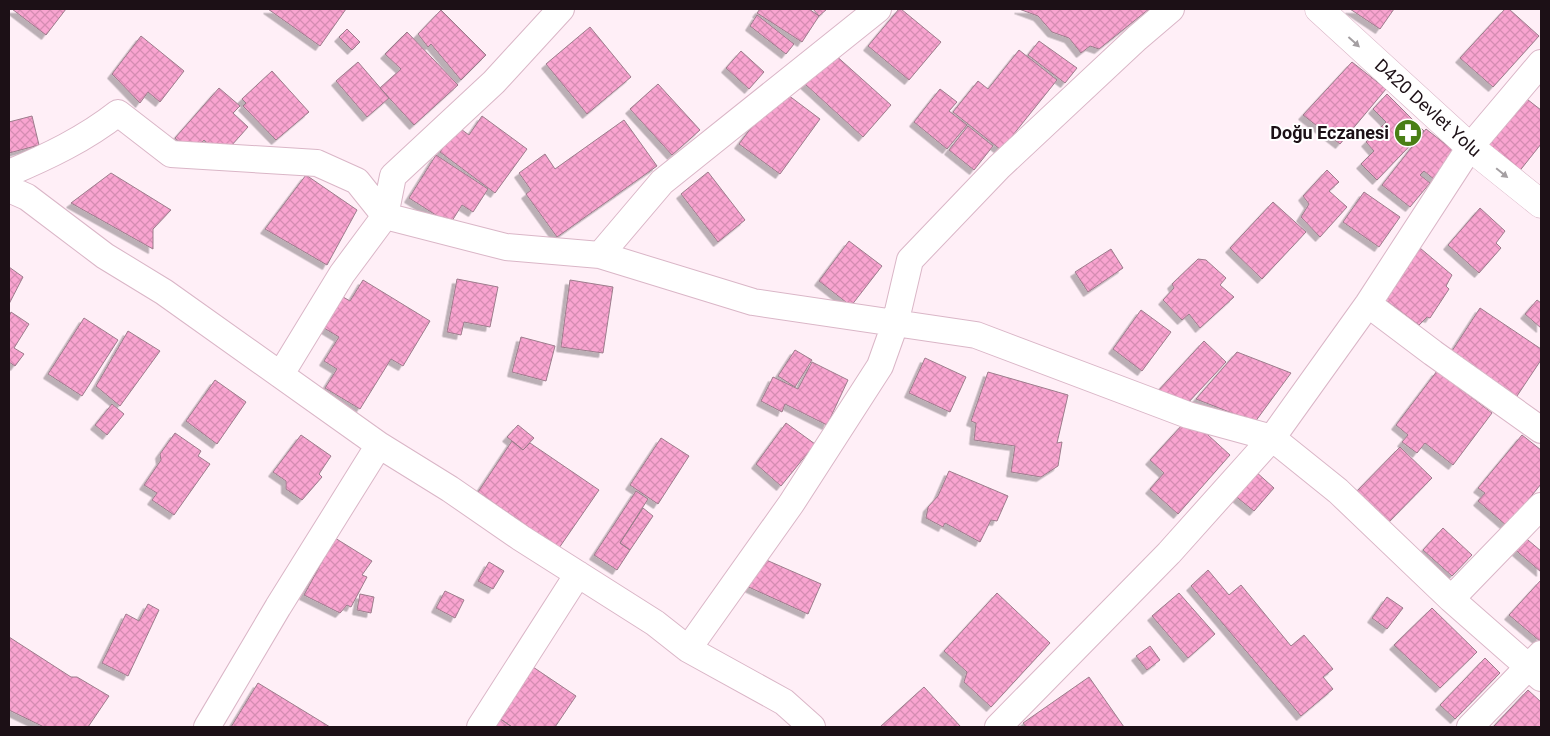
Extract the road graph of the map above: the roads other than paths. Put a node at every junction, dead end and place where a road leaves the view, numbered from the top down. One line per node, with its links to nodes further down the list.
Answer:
1 (561, 9): 10 (street)
2 (878, 9): 11 (street)
3 (1171, 9): 13 (street)
4 (1325, 11): 6 (street, D420 Devlet Yolu, one-way to 6)
5 (1541, 63): 6 (street)
6 (1470, 147): 9 (street, D420 Devlet Yolu, one-way to 9); 12 (street)
7 (9, 173): 10 (street)
8 (9, 189): 14 (street)
9 (1541, 204)
10 (385, 216): 11 (street); 14 (street)
11 (600, 255): 13 (street)
12 (1368, 304): 15 (street); 16 (street)
13 (895, 324): 16 (street); 21 (street)
14 (281, 374): 17 (street)
15 (1541, 430)
16 (1272, 438): 20 (street); 26 (street)
17 (379, 445): 19 (street); 23 (street)
18 (1541, 506): 20 (street)
19 (578, 574): 21 (street); 24 (street)
20 (1451, 599): 22 (street)
21 (688, 649): 25 (street)
22 (1537, 667): 27 (street)
23 (207, 727)
24 (480, 727)
25 (812, 727)
26 (998, 727)
27 (1470, 727)

